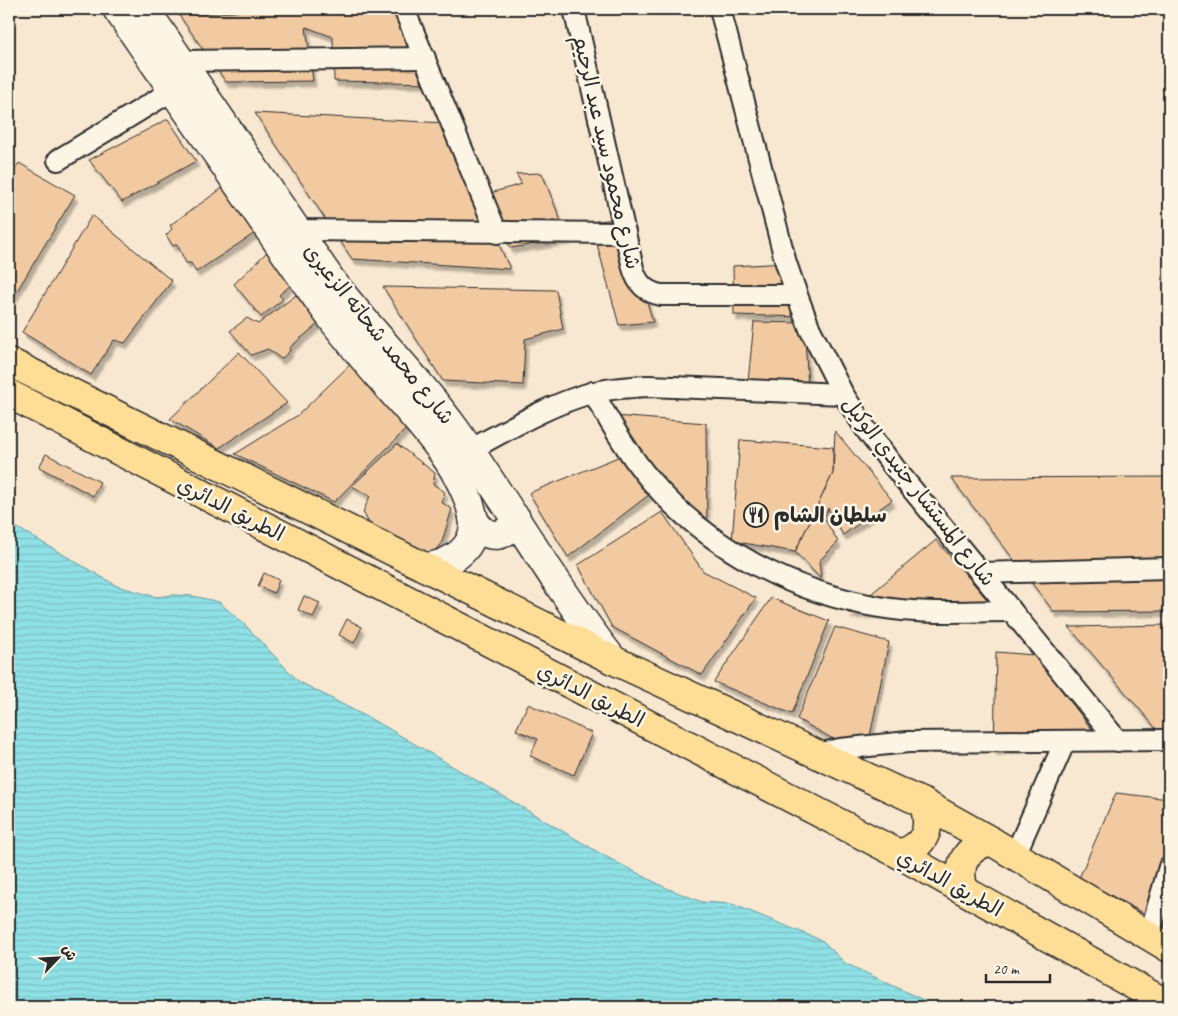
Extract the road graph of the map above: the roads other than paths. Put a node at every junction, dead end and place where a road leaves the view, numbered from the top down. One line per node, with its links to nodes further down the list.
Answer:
1 (118, 9): 8 (street, شارع محمد شحاته الزعيرى)
2 (144, 9): 7 (street, شارع محمد شحاته الزعيرى)
3 (404, 9): 6 (street)
4 (574, 9): 13 (street, شارع محمود سيد عبد الرحيم)
5 (720, 9): 14 (street, شارع المستشار جنيدي الوكيل)
6 (425, 58): 7 (street); 12 (street)
7 (180, 61): 10 (street, شارع محمد شحاته الزعيرى)
8 (173, 90): 9 (street); 10 (street, شارع محمد شحاته الزعيرى)
9 (58, 160)
10 (249, 182): 11 (street, شارع محمد شحاته الزعيرى); 20 (street, شارع محمد شحاته الزعيرى)
11 (296, 230): 12 (street); 19 (street, شارع محمد شحاته الزعيرى)
12 (497, 233): 13 (street)
13 (626, 233): 14 (street, شارع محمود سيد عبد الرحيم)
14 (797, 295): 18 (street, شارع المستشار جنيدي الوكيل)
15 (9, 362): 22 (highway, الطريق الدائري)
16 (593, 392): 18 (street); 19 (street); 25 (street)
17 (9, 394): 33 (highway, الطريق الدائري)
18 (843, 394): 24 (street, شارع المستشار جنيدي الوكيل)
19 (470, 450): 21 (street, شارع محمد شحاته الزعيرى)
20 (473, 518): 21 (street); 22 (street, شارع محمد شحاته الزعيرى)
21 (516, 518): 26 (street, شارع محمد شحاته الزعيرى)
22 (425, 567): 26 (highway, الطريق الدائري)
23 (1169, 568): 24 (street)
24 (981, 573): 25 (street, شارع المستشار جنيدي الوكيل)
25 (1012, 611): 29 (street, شارع المستشار جنيدي الوكيل)
26 (613, 660): 30 (highway, الطريق الدائري)
27 (1169, 740): 29 (street)
28 (1065, 741): 29 (street); 30 (street); 34 (street)
29 (1118, 741)
30 (817, 754): 31 (highway, الطريق الدائري)
31 (923, 803): 32 (highway, الطريق الدائري); 33 (highway)
32 (991, 841): 34 (highway, الطريق الدائري); 36 (highway)
33 (899, 854): 36 (highway, الطريق الدائري)
34 (1015, 856): 37 (highway, الطريق الدائري)
35 (1169, 867): 37 (street)
36 (964, 890): 38 (highway, الطريق الدائري)
37 (1159, 943)
38 (1169, 1005)

